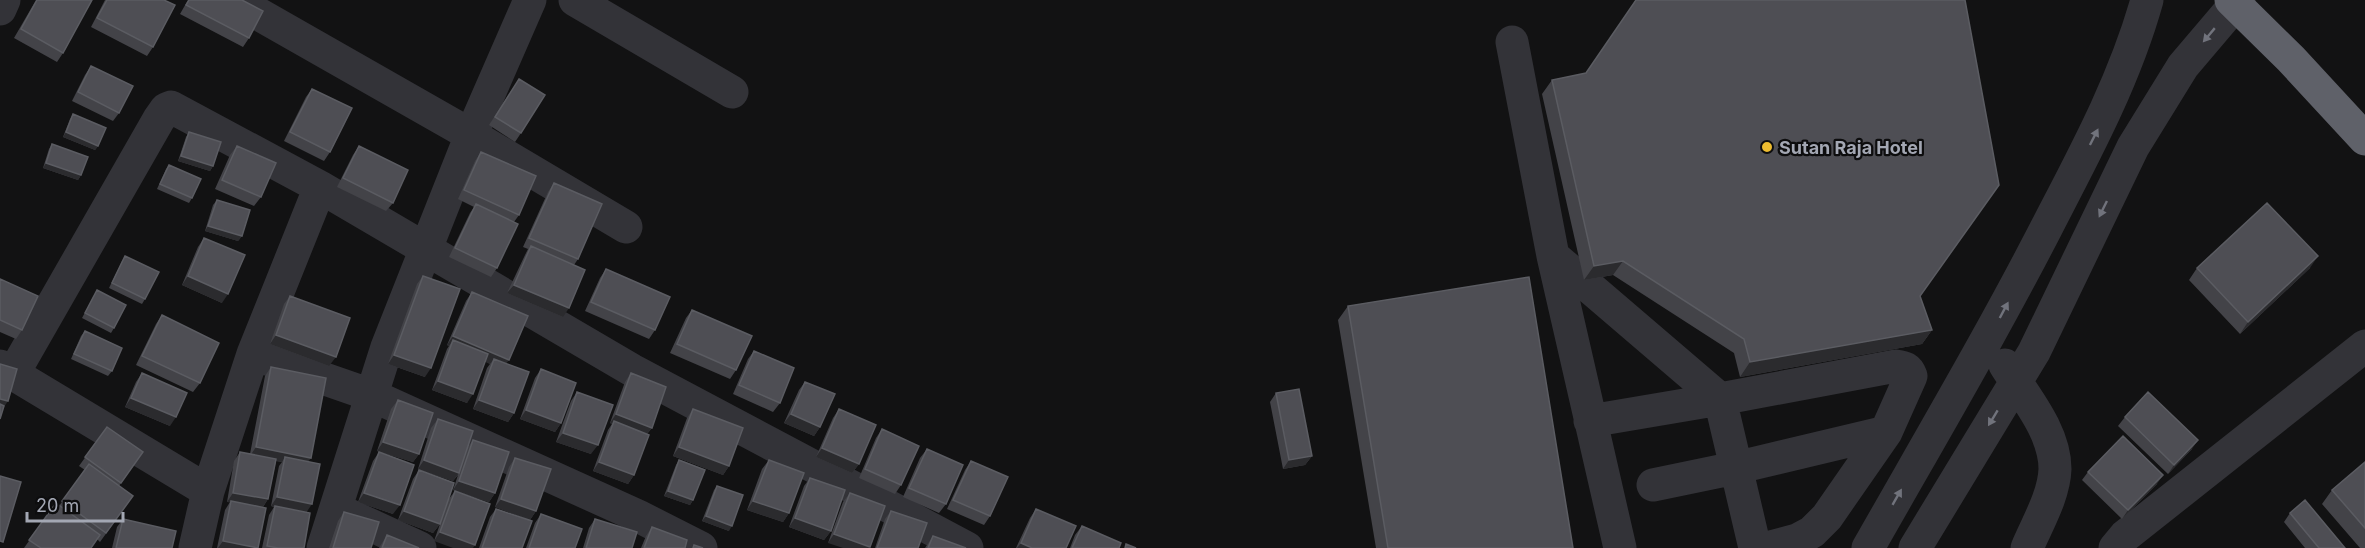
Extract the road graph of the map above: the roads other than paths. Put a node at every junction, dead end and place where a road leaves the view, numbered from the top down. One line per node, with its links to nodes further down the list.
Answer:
1 (4, 0): 7 (street)
2 (234, 0): 10 (street)
3 (530, 0): 10 (street)
4 (575, 0): 9 (street)
5 (2147, 0): 16 (street, one-way to 5)
6 (2235, 1): 11 (highway); 20 (street, one-way to 20)
7 (0, 9)
8 (1512, 42): 15 (street)
9 (732, 92)
10 (471, 135): 13 (street); 14 (street)
11 (2365, 139)
12 (320, 188): 14 (street); 18 (street); 19 (street)
13 (626, 227)
14 (425, 250): 21 (street); 33 (street)
15 (1553, 256): 22 (street); 23 (street)
16 (1989, 338): 20 (street); 37 (street, one-way to 16)
17 (2365, 346): 40 (street)
18 (253, 354): 21 (street); 27 (street)
19 (6, 370): 27 (street)
20 (2015, 382): 38 (street, one-way to 38); 39 (street)
21 (371, 395): 28 (street); 32 (street)
22 (1720, 399): 23 (street); 24 (street); 25 (street)
23 (1590, 422): 34 (street)
24 (1886, 432): 25 (street); 36 (street)
25 (1736, 468): 26 (street); 35 (street)
26 (1653, 485)
27 (208, 491): 29 (street)
28 (336, 509): 30 (street); 31 (street)
29 (195, 548)
30 (323, 548)
31 (420, 548)
32 (701, 548)
33 (967, 548)
34 (1620, 548)
35 (1755, 548)
36 (1767, 548)
37 (1868, 548)
38 (1915, 548)
39 (2027, 548)
40 (2115, 548)

